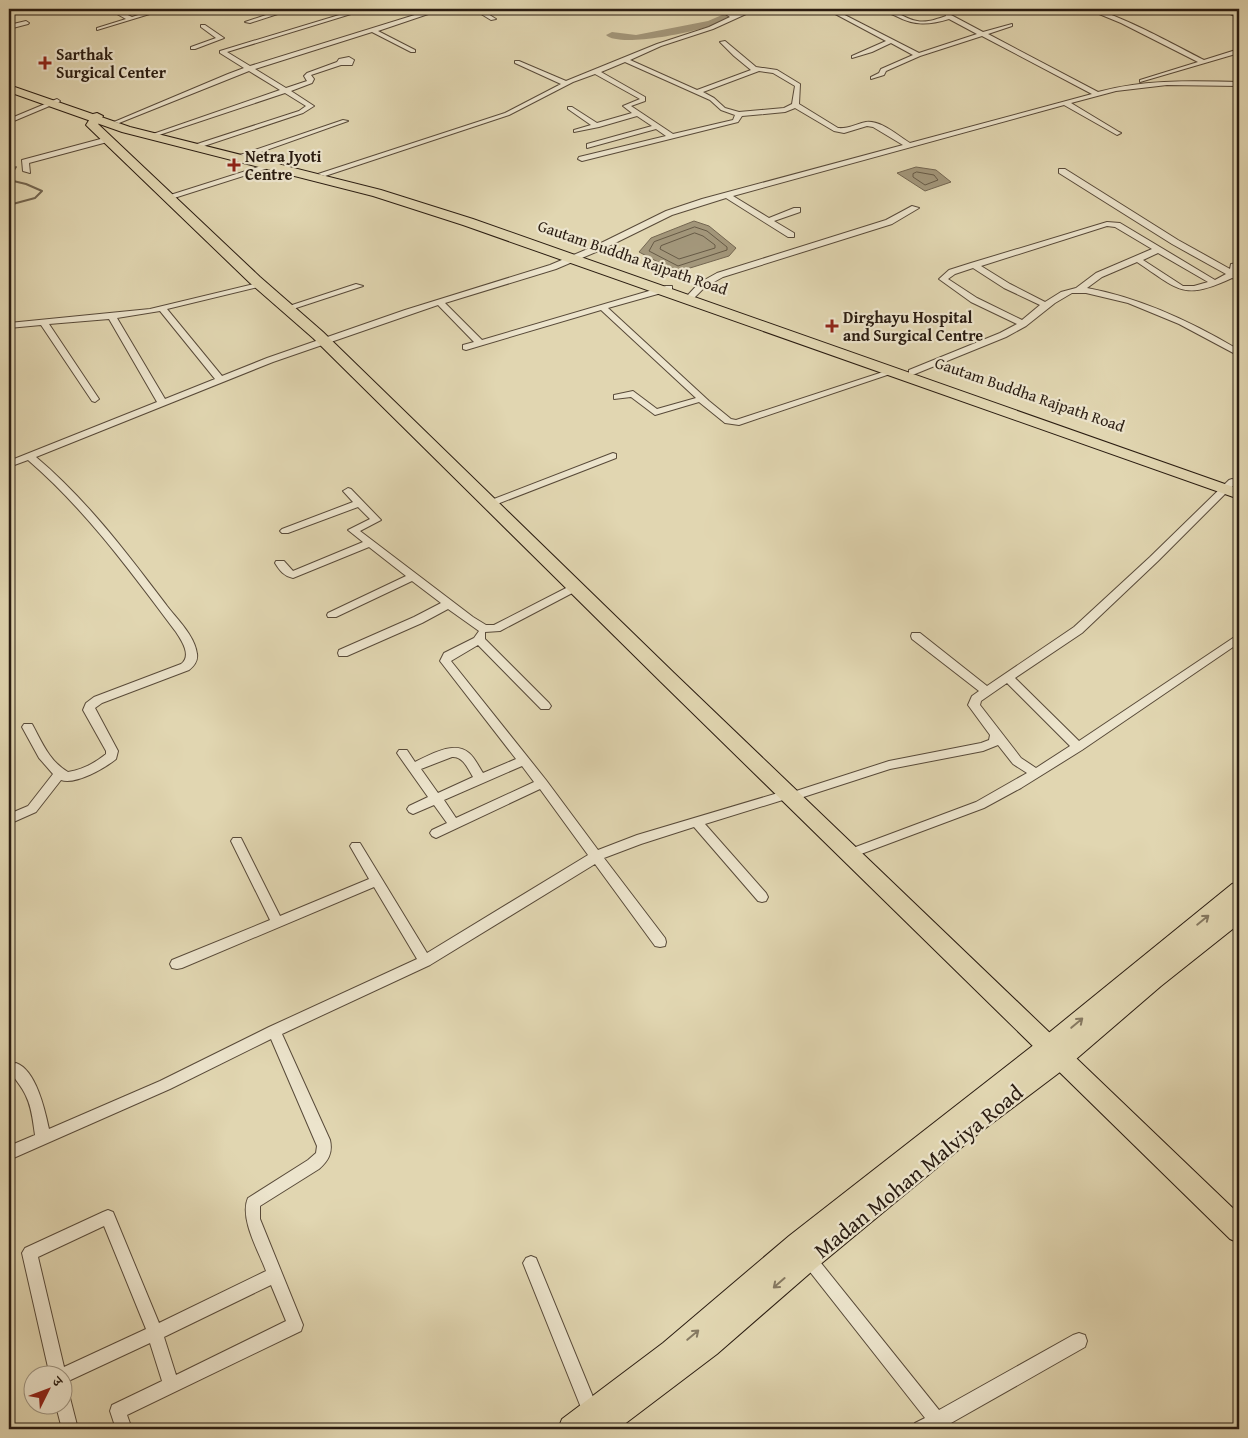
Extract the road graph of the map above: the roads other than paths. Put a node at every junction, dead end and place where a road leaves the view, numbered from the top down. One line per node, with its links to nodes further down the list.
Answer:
1 (111, 9): 19 (street)
2 (163, 9): 19 (street)
3 (290, 9): 23 (street)
4 (440, 9): 28 (street)
5 (476, 9): 20 (street)
6 (754, 9): 16 (street)
7 (829, 9): 30 (street)
8 (886, 9): 18 (street)
9 (963, 9): 18 (street)
10 (977, 9): 11 (street)
11 (998, 9)
12 (1090, 9): 41 (street)
13 (1222, 9): 17 (street)
14 (329, 10): 21 (street)
15 (361, 10): 21 (street)
16 (732, 14): 39 (street)
17 (1239, 16)
18 (950, 17): 29 (street)
19 (130, 18): 27 (street)
20 (494, 19)
21 (326, 21): 36 (street)
22 (26, 22): 26 (street)
23 (248, 22)
24 (1010, 25): 29 (street)
25 (203, 26): 32 (street)
26 (9, 27)
27 (99, 29)
28 (372, 30): 34 (street); 43 (street)
29 (983, 34): 37 (street); 54 (street)
30 (891, 41): 37 (street); 38 (street)
31 (723, 42): 44 (street)
32 (207, 43): 33 (street); 36 (street)
33 (193, 48)
34 (413, 51)
35 (1239, 51): 41 (street)
36 (222, 52): 43 (street)
37 (918, 55): 46 (street)
38 (854, 57)
39 (624, 60): 45 (street); 53 (street)
40 (517, 62): 48 (street)
41 (1204, 62): 51 (street)
42 (340, 64): 52 (street)
43 (248, 69): 52 (street); 64 (street)
44 (757, 70): 53 (street); 57 (street)
45 (596, 72): 48 (street); 59 (street)
46 (873, 78)
47 (9, 84): 55 (main road)
48 (565, 84): 80 (street)
49 (1239, 84): 51 (street)
50 (9, 88): 55 (main road)
51 (1116, 89): 54 (street)
52 (285, 91): 69 (street); 72 (street)
53 (698, 92): 60 (street)
54 (1096, 93): 56 (street)
55 (54, 102): 61 (main road); 62 (street)
56 (1063, 102): 68 (street); 73 (street)
57 (795, 105): 60 (street); 73 (street)
58 (570, 108): 65 (street)
59 (637, 114): 65 (street); 66 (street)
60 (739, 114): 70 (street)
61 (95, 118): 64 (main road, Gautam Buddha Rajpath Road); 71 (main road); 77 (main road)
62 (9, 121)
63 (345, 121): 75 (street)
64 (116, 122): 69 (main road, Gautam Buddha Rajpath Road)
65 (597, 126): 67 (street)
66 (657, 127): 70 (street); 74 (street)
67 (576, 131)
68 (1117, 133)
69 (157, 134): 72 (main road, Gautam Buddha Rajpath Road)
70 (672, 137): 76 (street)
71 (108, 139): 78 (street); 82 (main road)
72 (198, 145): 75 (main road, Gautam Buddha Rajpath Road)
73 (908, 145): 81 (street)
74 (590, 146)
75 (244, 155): 77 (main road, Gautam Buddha Rajpath Road)
76 (582, 159)
77 (274, 165): 80 (main road, Gautam Buddha Rajpath Road); 82 (street); 88 (main road)
78 (28, 171)
79 (1062, 171): 92 (street)
80 (322, 174): 88 (main road, Gautam Buddha Rajpath Road)
81 (727, 195): 85 (street); 88 (street)
82 (168, 197): 94 (main road)
83 (915, 208): 98 (street)
84 (797, 210): 85 (street)
85 (768, 221): 86 (street)
86 (790, 235)
87 (1157, 249): 89 (street); 91 (street); 93 (street)
88 (577, 257): 96 (main road); 99 (street)
89 (1137, 259): 93 (street); 97 (street)
90 (1239, 265): 92 (street)
91 (974, 266): 100 (street); 106 (street)
92 (1236, 276): 93 (street)
93 (1215, 283)
94 (259, 284): 102 (street); 103 (main road)
95 (359, 286): 103 (street)
96 (664, 289): 98 (main road, Gautam Buddha Rajpath Road); 101 (street); 112 (main road)
97 (1079, 290): 100 (street); 111 (street)
98 (691, 296): 113 (main road, Gautam Buddha Rajpath Road)
99 (439, 302): 108 (street); 109 (street)
100 (1046, 305): 106 (street)
101 (602, 307): 109 (street); 117 (street)
102 (162, 308): 104 (street); 114 (street)
103 (287, 308): 108 (main road)
104 (112, 316): 105 (street); 118 (street)
105 (43, 322): 107 (street); 116 (street)
106 (1023, 324): 113 (street)
107 (9, 325)
108 (323, 340): 114 (street); 125 (main road)
109 (480, 343): 110 (street)
110 (466, 347)
111 (1239, 353)
112 (892, 372): 117 (street); 122 (main road)
113 (912, 372): 122 (main road, Gautam Buddha Rajpath Road)
114 (220, 379): 118 (street)
115 (617, 397): 117 (street)
116 (95, 399)
117 (705, 401)
118 (162, 402): 119 (street)
119 (29, 456): 121 (street); 147 (street)
120 (613, 456): 125 (street)
121 (9, 464)
122 (1234, 487): 138 (street)
123 (348, 490): 124 (street)
124 (359, 503): 126 (street); 127 (street)
125 (489, 504): 130 (main road)
126 (285, 531)
127 (370, 543): 128 (street); 129 (street)
128 (280, 563)
129 (413, 577): 131 (street); 132 (street)
130 (574, 588): 133 (street); 151 (main road)
131 (448, 604): 133 (street); 137 (street)
132 (332, 615)
133 (488, 630): 136 (street)
134 (916, 636): 139 (street)
135 (1239, 638): 143 (street)
136 (479, 640): 140 (street); 145 (street)
137 (343, 653)
138 (1008, 677): 139 (street); 143 (street)
139 (986, 692): 142 (street)
140 (545, 706)
141 (28, 727): 147 (street)
142 (996, 734): 148 (street); 151 (street)
143 (1078, 747): 148 (street)
144 (404, 753): 146 (street)
145 (524, 760): 149 (street); 150 (street)
146 (414, 767): 149 (street); 152 (street)
147 (60, 773): 154 (street)
148 (1036, 774): 160 (street)
149 (480, 780): 152 (street)
150 (542, 783): 156 (street); 161 (street)
151 (789, 795): 155 (street); 160 (main road)
152 (438, 798): 153 (street); 156 (street)
153 (414, 809)
154 (9, 819)
155 (696, 822): 161 (street); 164 (street)
156 (454, 824): 157 (street)
157 (436, 833)
158 (237, 841): 166 (street)
159 (356, 846): 162 (street)
160 (849, 854): 171 (main road)
161 (597, 856): 167 (street); 168 (street)
162 (377, 881): 166 (street); 168 (street)
163 (1239, 890): 171 (main road, one-way to 163)
164 (762, 897)
165 (1239, 912): 171 (main road, Madan Mohan Malviya Road)
166 (277, 922): 169 (street)
167 (660, 942)
168 (425, 961): 170 (street)
169 (176, 964)
170 (274, 1032): 173 (street); 178 (street)
171 (1054, 1053): 175 (main road); 176 (main road, Madan Mohan Malviya Road); 186 (main road, one-way to 171)
172 (16, 1069): 173 (street)
173 (43, 1138): 174 (street)
174 (9, 1153)
175 (1239, 1231)
176 (808, 1258): 185 (street); 186 (main road, Madan Mohan Malviya Road, one-way to 186)
177 (531, 1263): 186 (street)
178 (275, 1275): 179 (street); 183 (street)
179 (155, 1333): 181 (street); 182 (street); 183 (street)
180 (1079, 1342): 185 (street)
181 (56, 1366)
182 (72, 1371)
183 (171, 1385): 188 (street)
184 (67, 1416): 187 (street)
185 (938, 1421): 190 (street)
186 (594, 1422): 189 (main road)
187 (70, 1429)
188 (124, 1429)
189 (572, 1429)
190 (922, 1429)

